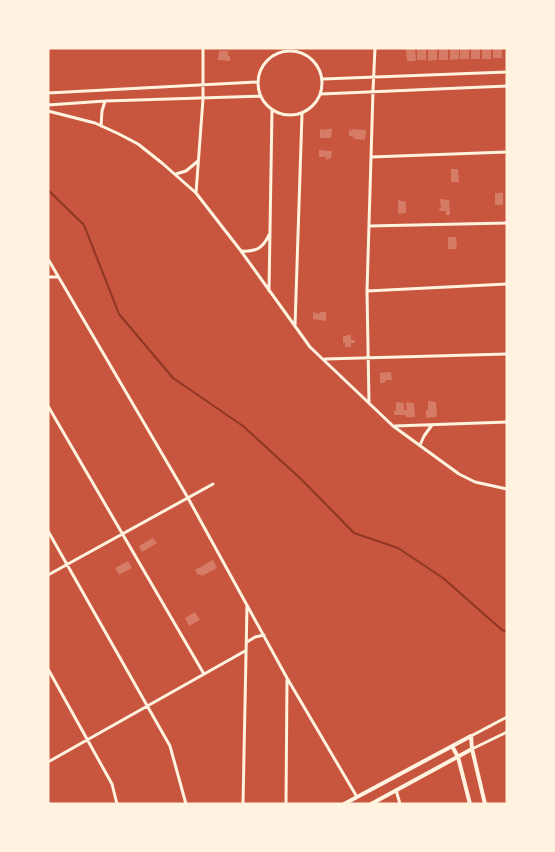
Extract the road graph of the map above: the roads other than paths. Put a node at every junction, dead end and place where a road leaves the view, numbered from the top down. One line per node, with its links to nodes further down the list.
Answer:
1 (203, 48): 10 (street)
2 (304, 48): 5 (street)
3 (375, 48): 7 (street)
4 (280, 50): 5 (street); 9 (street)
5 (304, 54): 8 (street)
6 (507, 72): 7 (street)
7 (374, 76): 8 (street); 12 (street)
8 (322, 79): 14 (street)
9 (258, 82): 10 (street); 15 (street)
10 (203, 84): 13 (street); 16 (street)
11 (507, 86): 12 (street)
12 (372, 91): 14 (street); 24 (street)
13 (48, 93)
14 (321, 94): 21 (street)
15 (261, 96): 16 (street); 19 (street)
16 (203, 99): 17 (street); 25 (street)
17 (105, 101): 18 (street); 22 (street)
18 (48, 105)
19 (272, 110): 21 (street); 30 (street)
20 (48, 111): 22 (street)
21 (302, 114): 38 (street)
22 (100, 126): 26 (street)
23 (507, 152): 24 (street)
24 (370, 157): 29 (street)
25 (199, 160): 26 (street); 27 (street)
26 (176, 174): 27 (street)
27 (196, 194): 31 (street)
28 (507, 223): 29 (street)
29 (369, 226): 36 (street)
30 (270, 234): 31 (street); 37 (street)
31 (241, 251): 37 (street)
32 (48, 259): 34 (street)
33 (48, 277): 34 (street)
34 (59, 277): 50 (street)
35 (507, 284): 36 (street)
36 (367, 291): 40 (street)
37 (269, 292): 38 (street)
38 (295, 328): 41 (street)
39 (507, 354): 40 (street)
40 (368, 358): 41 (street); 42 (street)
41 (323, 359): 42 (street)
42 (369, 403): 46 (street)
43 (48, 406): 52 (street)
44 (507, 422): 45 (street)
45 (432, 425): 46 (street); 47 (street)
46 (393, 426): 47 (street)
47 (420, 446): 49 (street)
48 (213, 484): 50 (street)
49 (507, 489)
50 (188, 498): 52 (street); 55 (street)
51 (48, 531): 53 (street)
52 (122, 534): 53 (street); 60 (street)
53 (68, 564): 54 (street); 62 (street)
54 (48, 575)
55 (247, 604): 56 (street); 57 (street)
56 (264, 636): 57 (street); 61 (street)
57 (246, 643): 58 (street)
58 (245, 651): 60 (street); 75 (street)
59 (48, 669): 66 (street)
60 (204, 674): 62 (street)
61 (287, 678): 72 (street); 76 (street)
62 (148, 705): 66 (street); 74 (street)
63 (507, 717): 65 (street)
64 (507, 732): 68 (street)
65 (471, 736): 67 (street); 68 (street)
66 (88, 740): 70 (street); 73 (street)
67 (452, 746): 69 (street); 72 (street)
68 (472, 749): 69 (street); 81 (street)
69 (458, 757): 71 (street); 80 (street)
70 (48, 762)
71 (396, 790): 78 (street); 79 (street)
72 (357, 797): 77 (street)
73 (117, 804)
74 (186, 804)
75 (243, 804)
76 (286, 804)
77 (344, 804)
78 (371, 804)
79 (400, 804)
80 (470, 804)
81 (485, 804)

